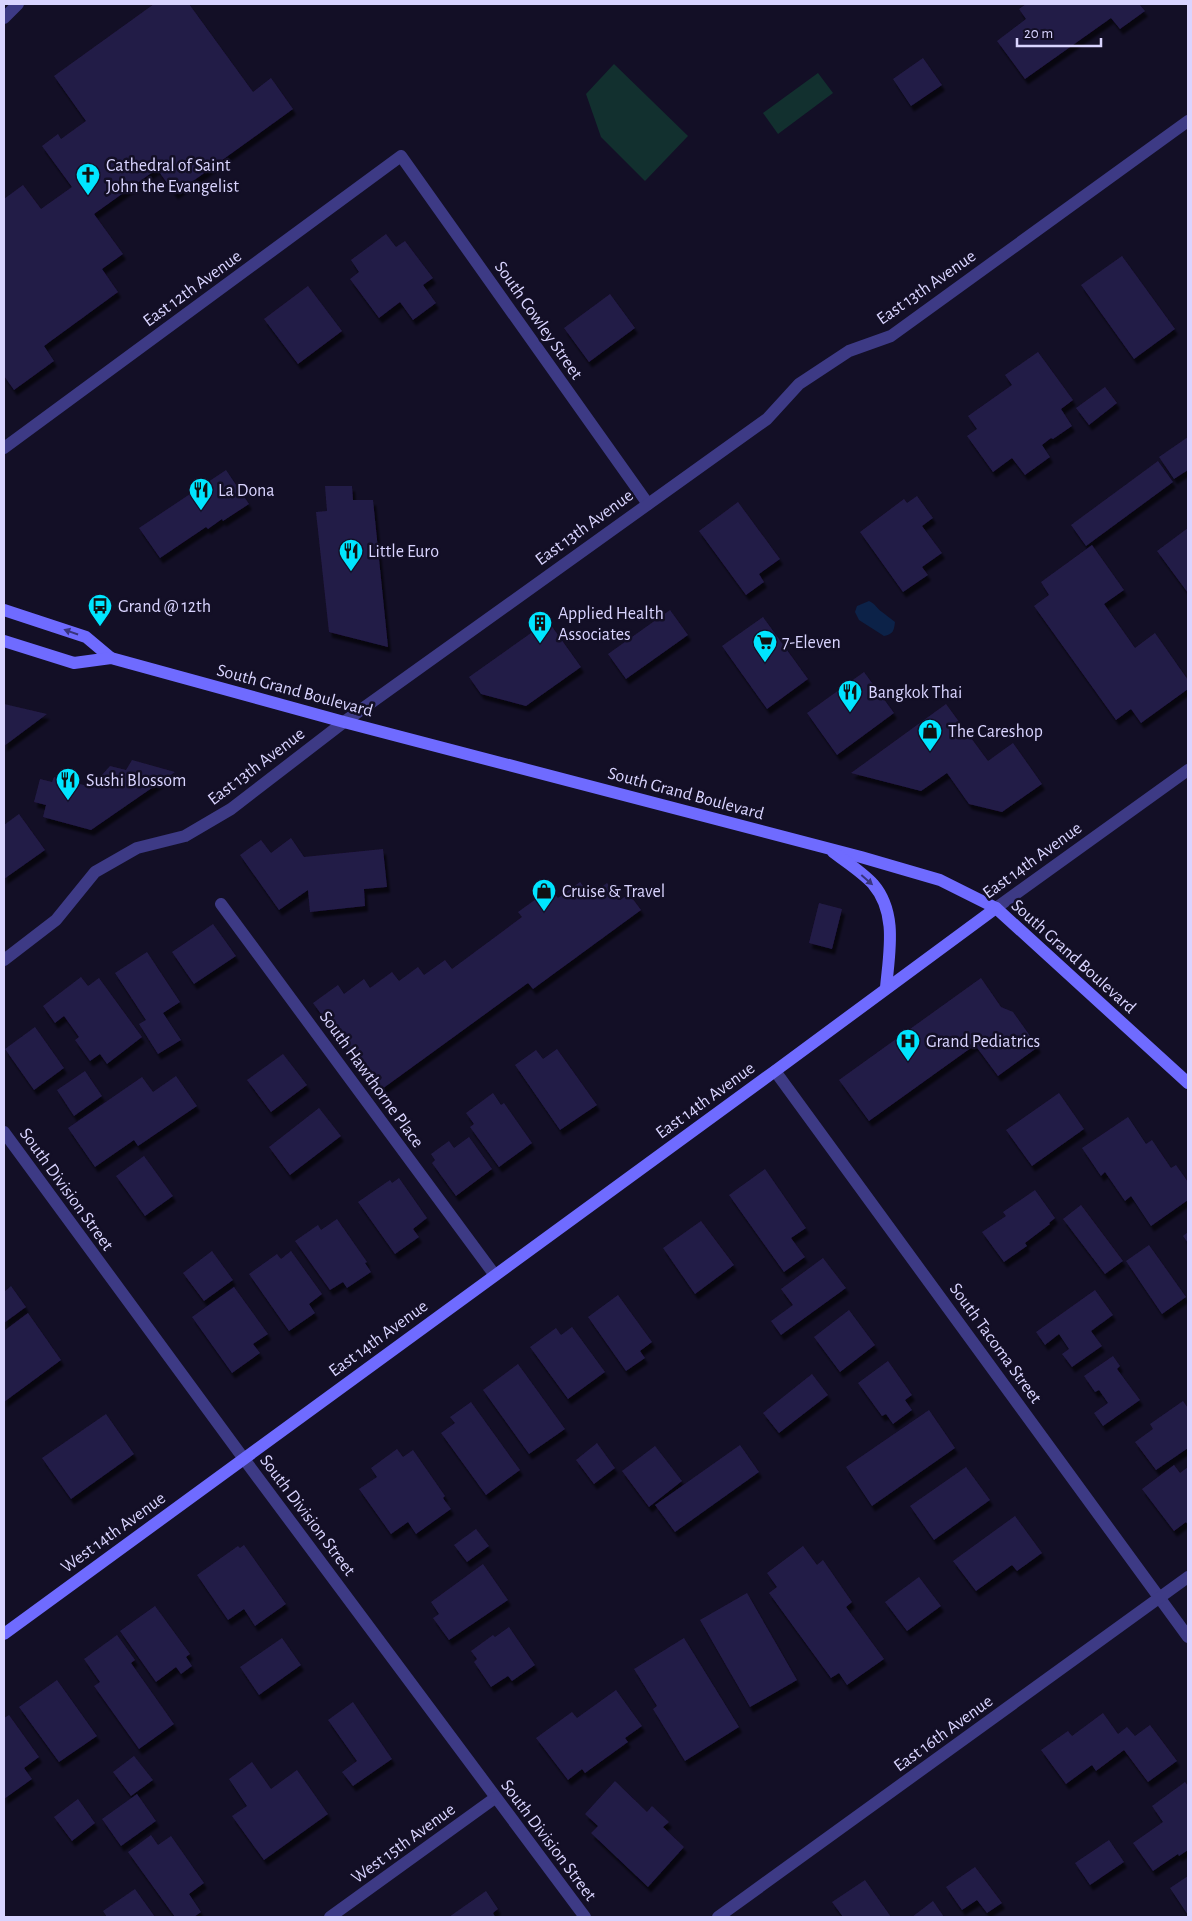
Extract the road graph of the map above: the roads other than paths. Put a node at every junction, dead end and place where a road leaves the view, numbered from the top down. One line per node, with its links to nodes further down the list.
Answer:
1 (18, 4): 2 (street)
2 (4, 18)
3 (1188, 121): 6 (street, East 13th Avenue)
4 (401, 156): 5 (street, East 12th Avenue); 6 (street, South Cowley Street)
5 (4, 448)
6 (648, 504): 10 (street, East 13th Avenue)
7 (4, 610): 9 (main road, South Grand Boulevard, one-way to 7)
8 (4, 640): 9 (main road, South Grand Boulevard)
9 (111, 658): 10 (main road, South Grand Boulevard)
10 (344, 722): 12 (main road, South Grand Boulevard); 15 (street, East 13th Avenue)
11 (1188, 770): 14 (street, East 14th Avenue)
12 (830, 849): 14 (main road, South Grand Boulevard); 16 (main road, one-way to 16)
13 (221, 904): 20 (street, South Hawthorne Place)
14 (996, 908): 16 (main road, East 14th Avenue); 18 (main road, South Grand Boulevard)
15 (4, 960)
16 (886, 988): 17 (main road, East 14th Avenue)
17 (775, 1071): 20 (main road, East 14th Avenue); 23 (street, South Tacoma Street)
18 (1188, 1084)
19 (4, 1132): 21 (street, South Division Street)
20 (494, 1274): 21 (main road, East 14th Avenue)
21 (244, 1458): 24 (main road, West 14th Avenue); 26 (street, South Division Street)
22 (1188, 1577): 23 (street, East 16th Avenue)
23 (1160, 1597): 25 (street, South Tacoma Street); 29 (street, East 16th Avenue)
24 (4, 1634)
25 (1188, 1637)
26 (495, 1798): 27 (street, West 15th Avenue); 28 (street, South Division Street)
27 (330, 1917)
28 (585, 1917)
29 (718, 1917)

